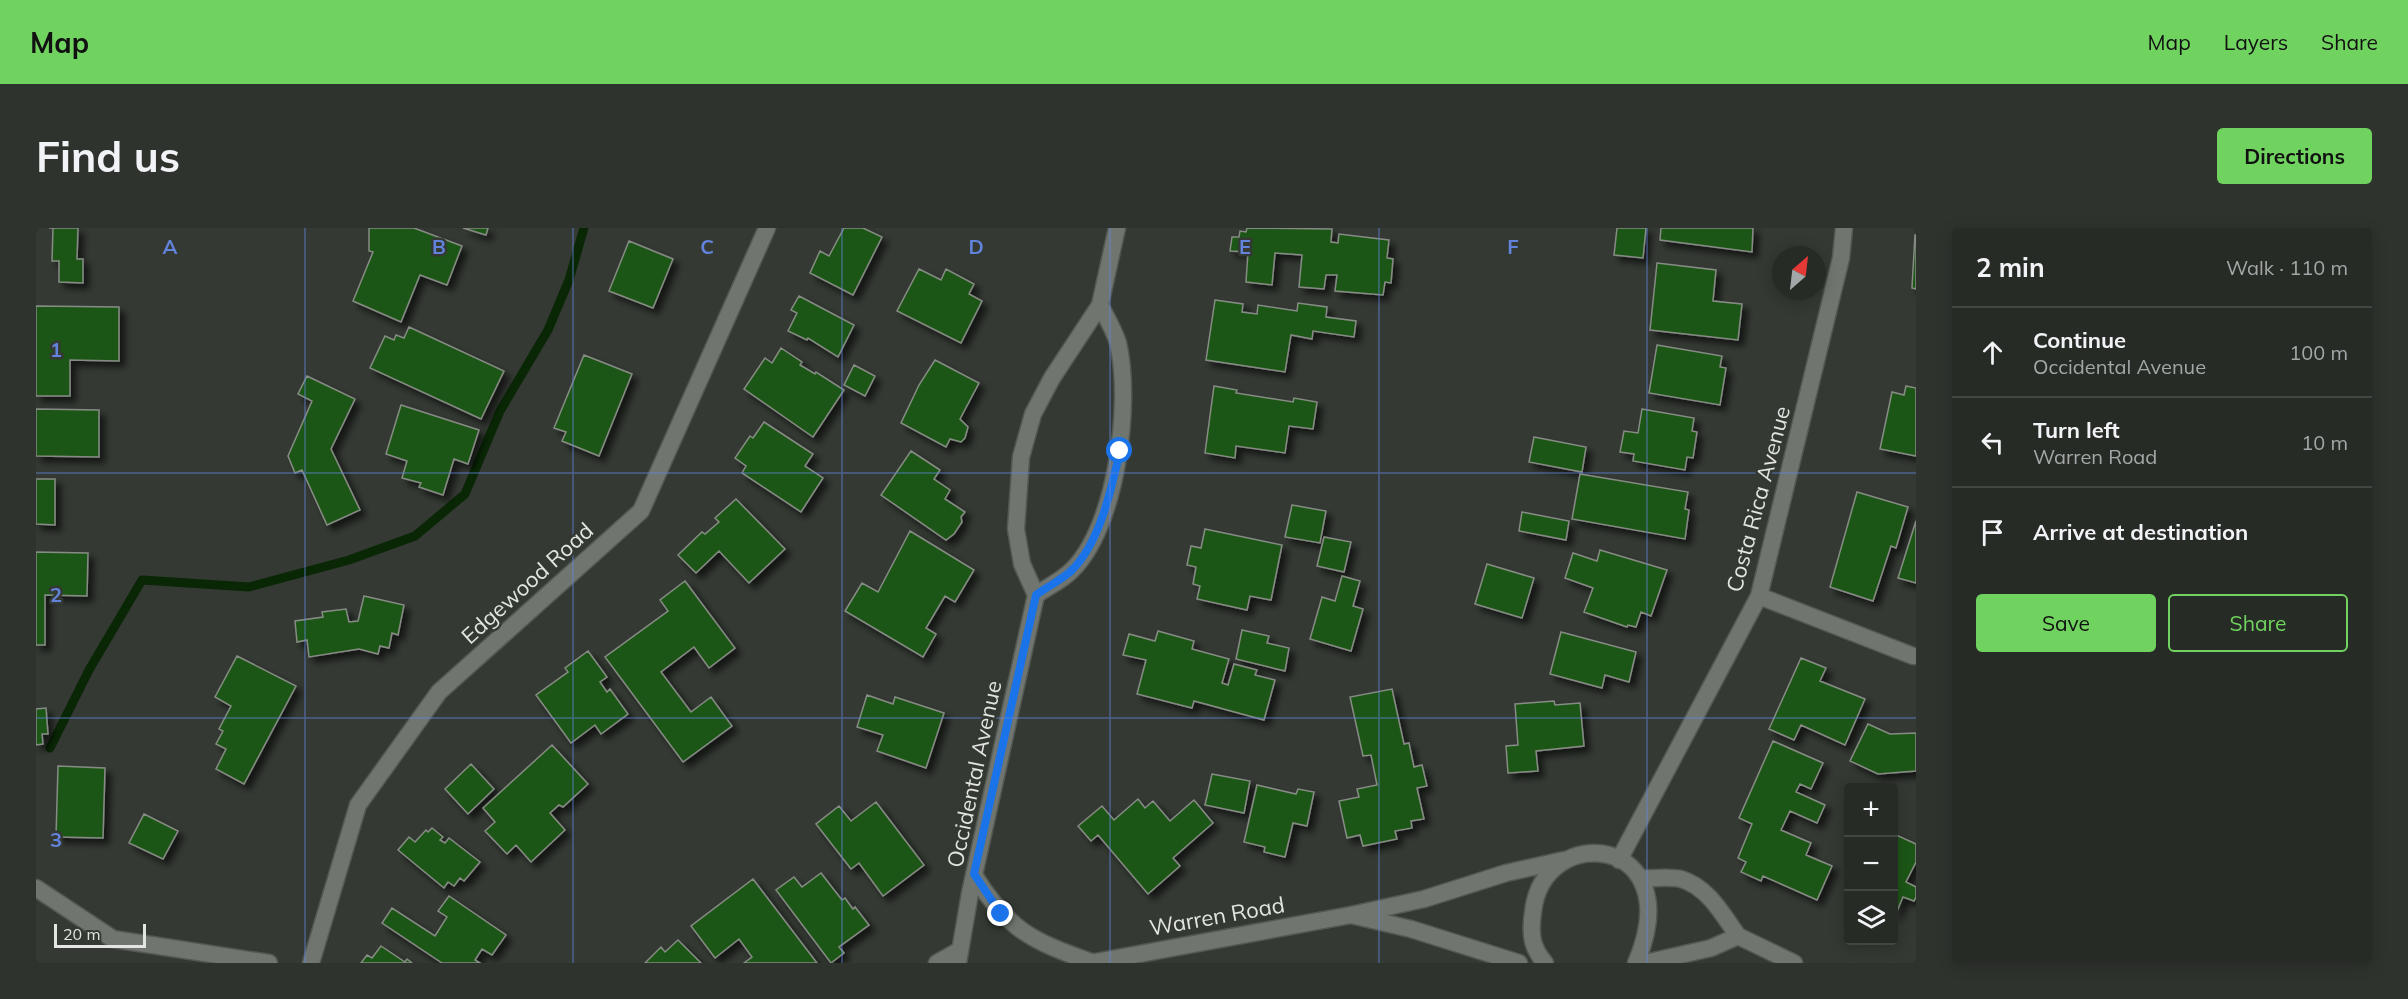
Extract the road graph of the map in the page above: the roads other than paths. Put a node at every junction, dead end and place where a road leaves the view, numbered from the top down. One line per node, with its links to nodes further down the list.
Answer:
1 (766, 228): 17 (street, Edgewood Road)
2 (1117, 228): 4 (street)
3 (1844, 228): 6 (street, Costa Rica Avenue)
4 (1100, 305): 5 (street); 5 (street)
5 (1036, 595): 10 (street, Occidental Avenue)
6 (1759, 596): 7 (street); 9 (street, Costa Rica Avenue)
7 (1913, 656)
8 (1564, 860): 9 (street, Warren Road); 13 (street, Warren Road); 21 (street)
9 (1619, 860): 11 (street, Warren Road)
10 (974, 874): 15 (street, Occidental Avenue); 19 (street, Warren Road)
11 (1642, 878): 14 (street); 22 (street)
12 (36, 888): 16 (street)
13 (1351, 915): 19 (street, Warren Road); 20 (street, Warren Road)
14 (1738, 936): 23 (street); 24 (street)
15 (959, 957): 18 (street)
16 (269, 963)
17 (311, 963)
18 (937, 963)
19 (1090, 963)
20 (1519, 963)
21 (1545, 963)
22 (1636, 963)
23 (1645, 963)
24 (1794, 963)

